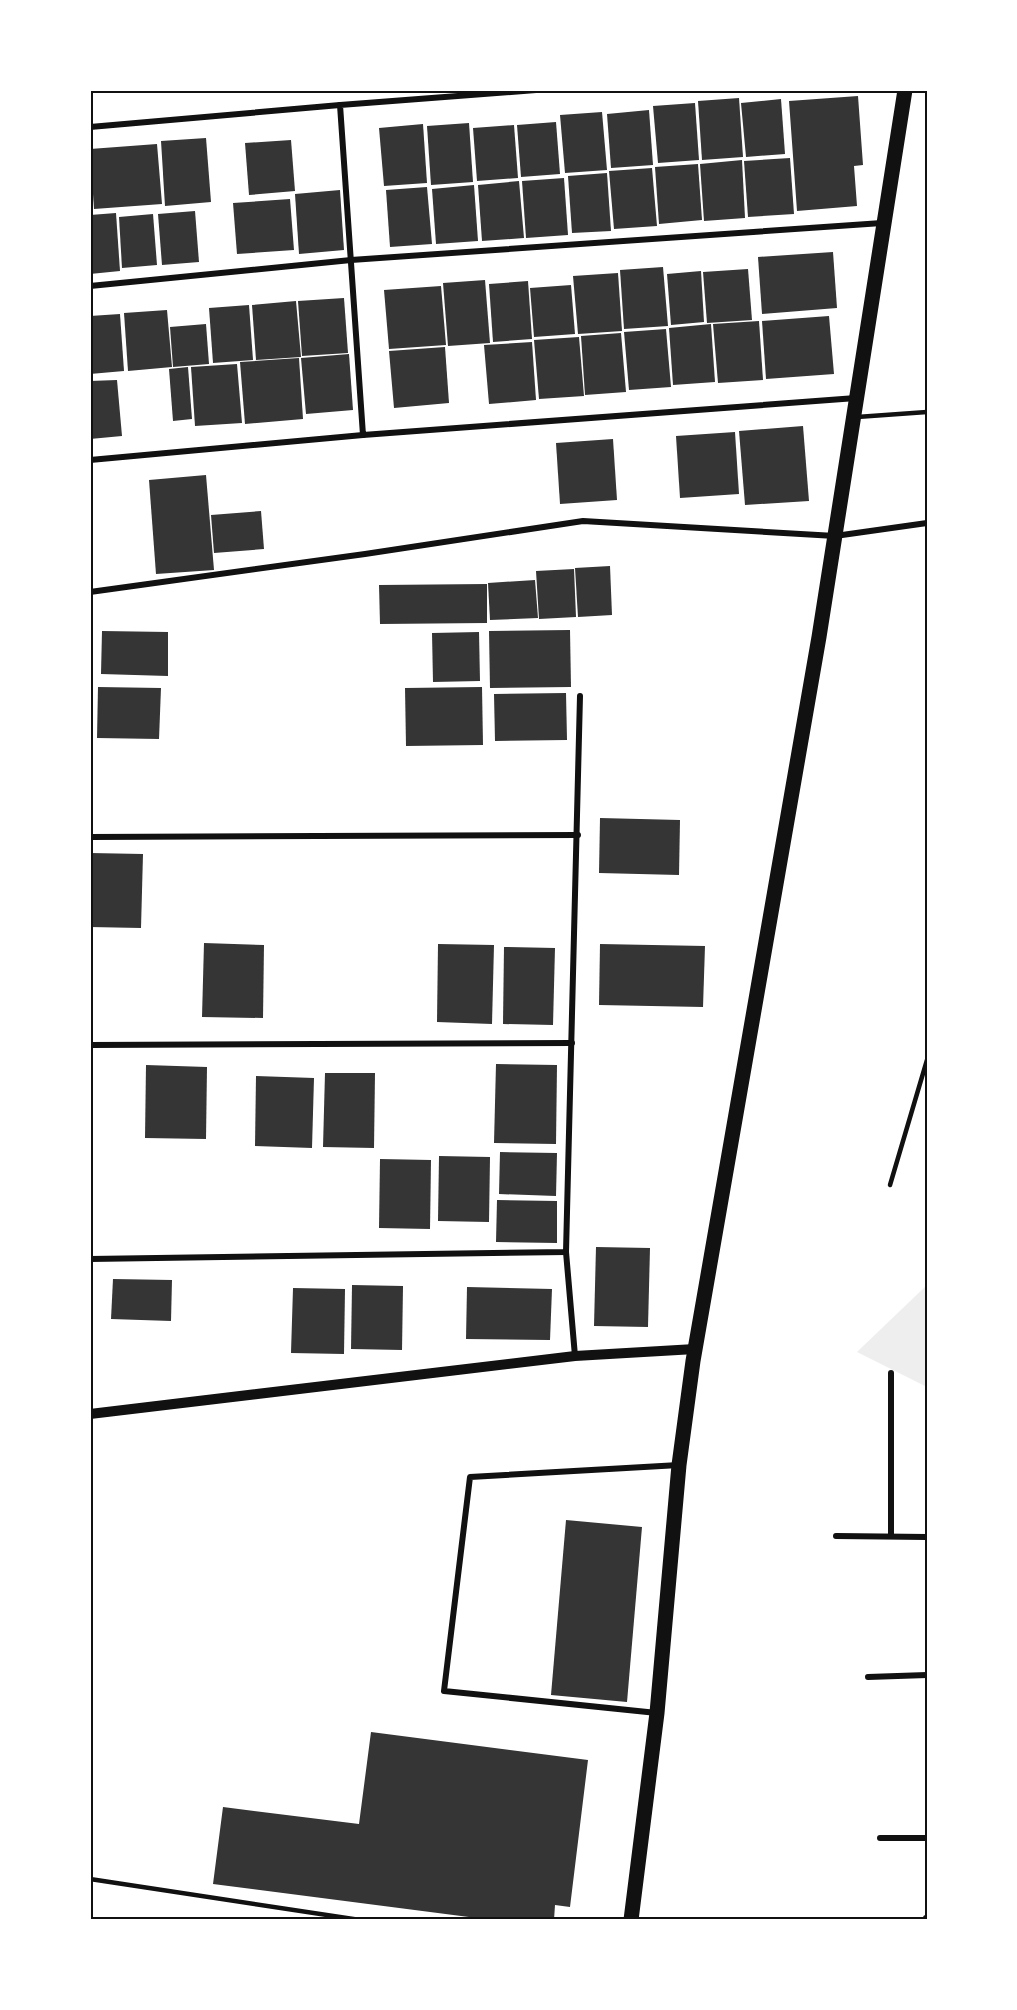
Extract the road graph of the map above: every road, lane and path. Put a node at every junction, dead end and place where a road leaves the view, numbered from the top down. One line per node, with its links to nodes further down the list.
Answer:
1 (536, 90): 3 (street)
2 (905, 90): 5 (main road)
3 (340, 105): 4 (street); 6 (street)
4 (90, 127)
5 (885, 223): 6 (street); 8 (main road)
6 (351, 260): 7 (street); 11 (street)
7 (90, 286)
8 (857, 398): 10 (main road); 11 (street)
9 (927, 412): 10 (lane)
10 (854, 418): 14 (main road)
11 (363, 435): 12 (street)
12 (90, 460)
13 (927, 523): 14 (street)
14 (835, 536): 15 (street); 25 (main road)
15 (90, 592)
16 (580, 696): 17 (street)
17 (578, 835): 18 (street); 19 (street)
18 (90, 837)
19 (572, 1043): 20 (street); 23 (street)
20 (90, 1045)
21 (927, 1060): 22 (lane)
22 (890, 1185)
23 (566, 1252): 24 (street); 26 (street)
24 (90, 1259)
25 (695, 1349): 26 (street); 29 (main road)
26 (575, 1356): 28 (street)
27 (891, 1373): 31 (street)
28 (90, 1414)
29 (679, 1465): 35 (main road); 35 (street)
30 (837, 1536): 31 (street)
31 (891, 1536): 32 (street)
32 (927, 1537)
33 (927, 1675): 34 (street)
34 (868, 1677)
35 (657, 1713): 40 (main road)
36 (880, 1838): 37 (street)
37 (927, 1838)
38 (90, 1879): 39 (lane)
39 (360, 1920)
40 (631, 1920)

